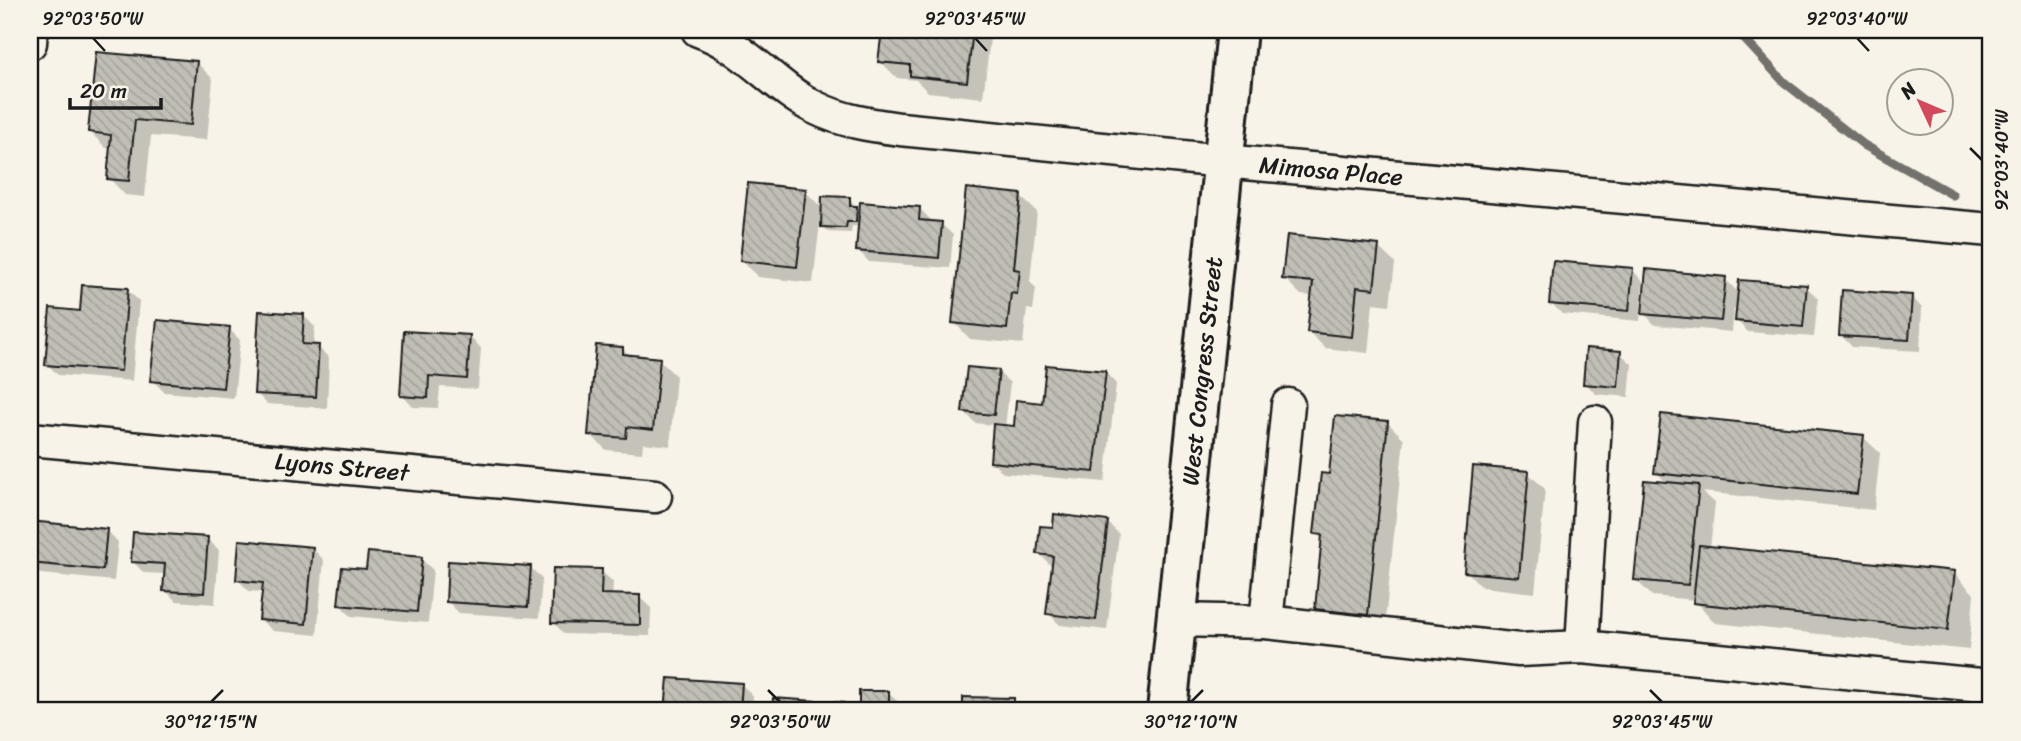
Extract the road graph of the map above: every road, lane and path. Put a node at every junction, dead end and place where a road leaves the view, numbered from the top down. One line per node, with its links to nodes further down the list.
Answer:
1 (31, 30): 4 (street)
2 (698, 30): 5 (street, Mimosa Place)
3 (1237, 30): 5 (main road, West Congress Street)
4 (30, 43)
5 (1223, 161): 6 (street, Mimosa Place); 11 (main road, West Congress Street)
6 (1991, 230)
7 (1288, 405): 12 (street)
8 (1595, 422): 13 (street)
9 (30, 439): 10 (street, Lyons Street)
10 (655, 495)
11 (1177, 620): 12 (street); 15 (main road, West Congress Street)
12 (1266, 622): 13 (street)
13 (1582, 647): 14 (street)
14 (1991, 686)
15 (1167, 711)

